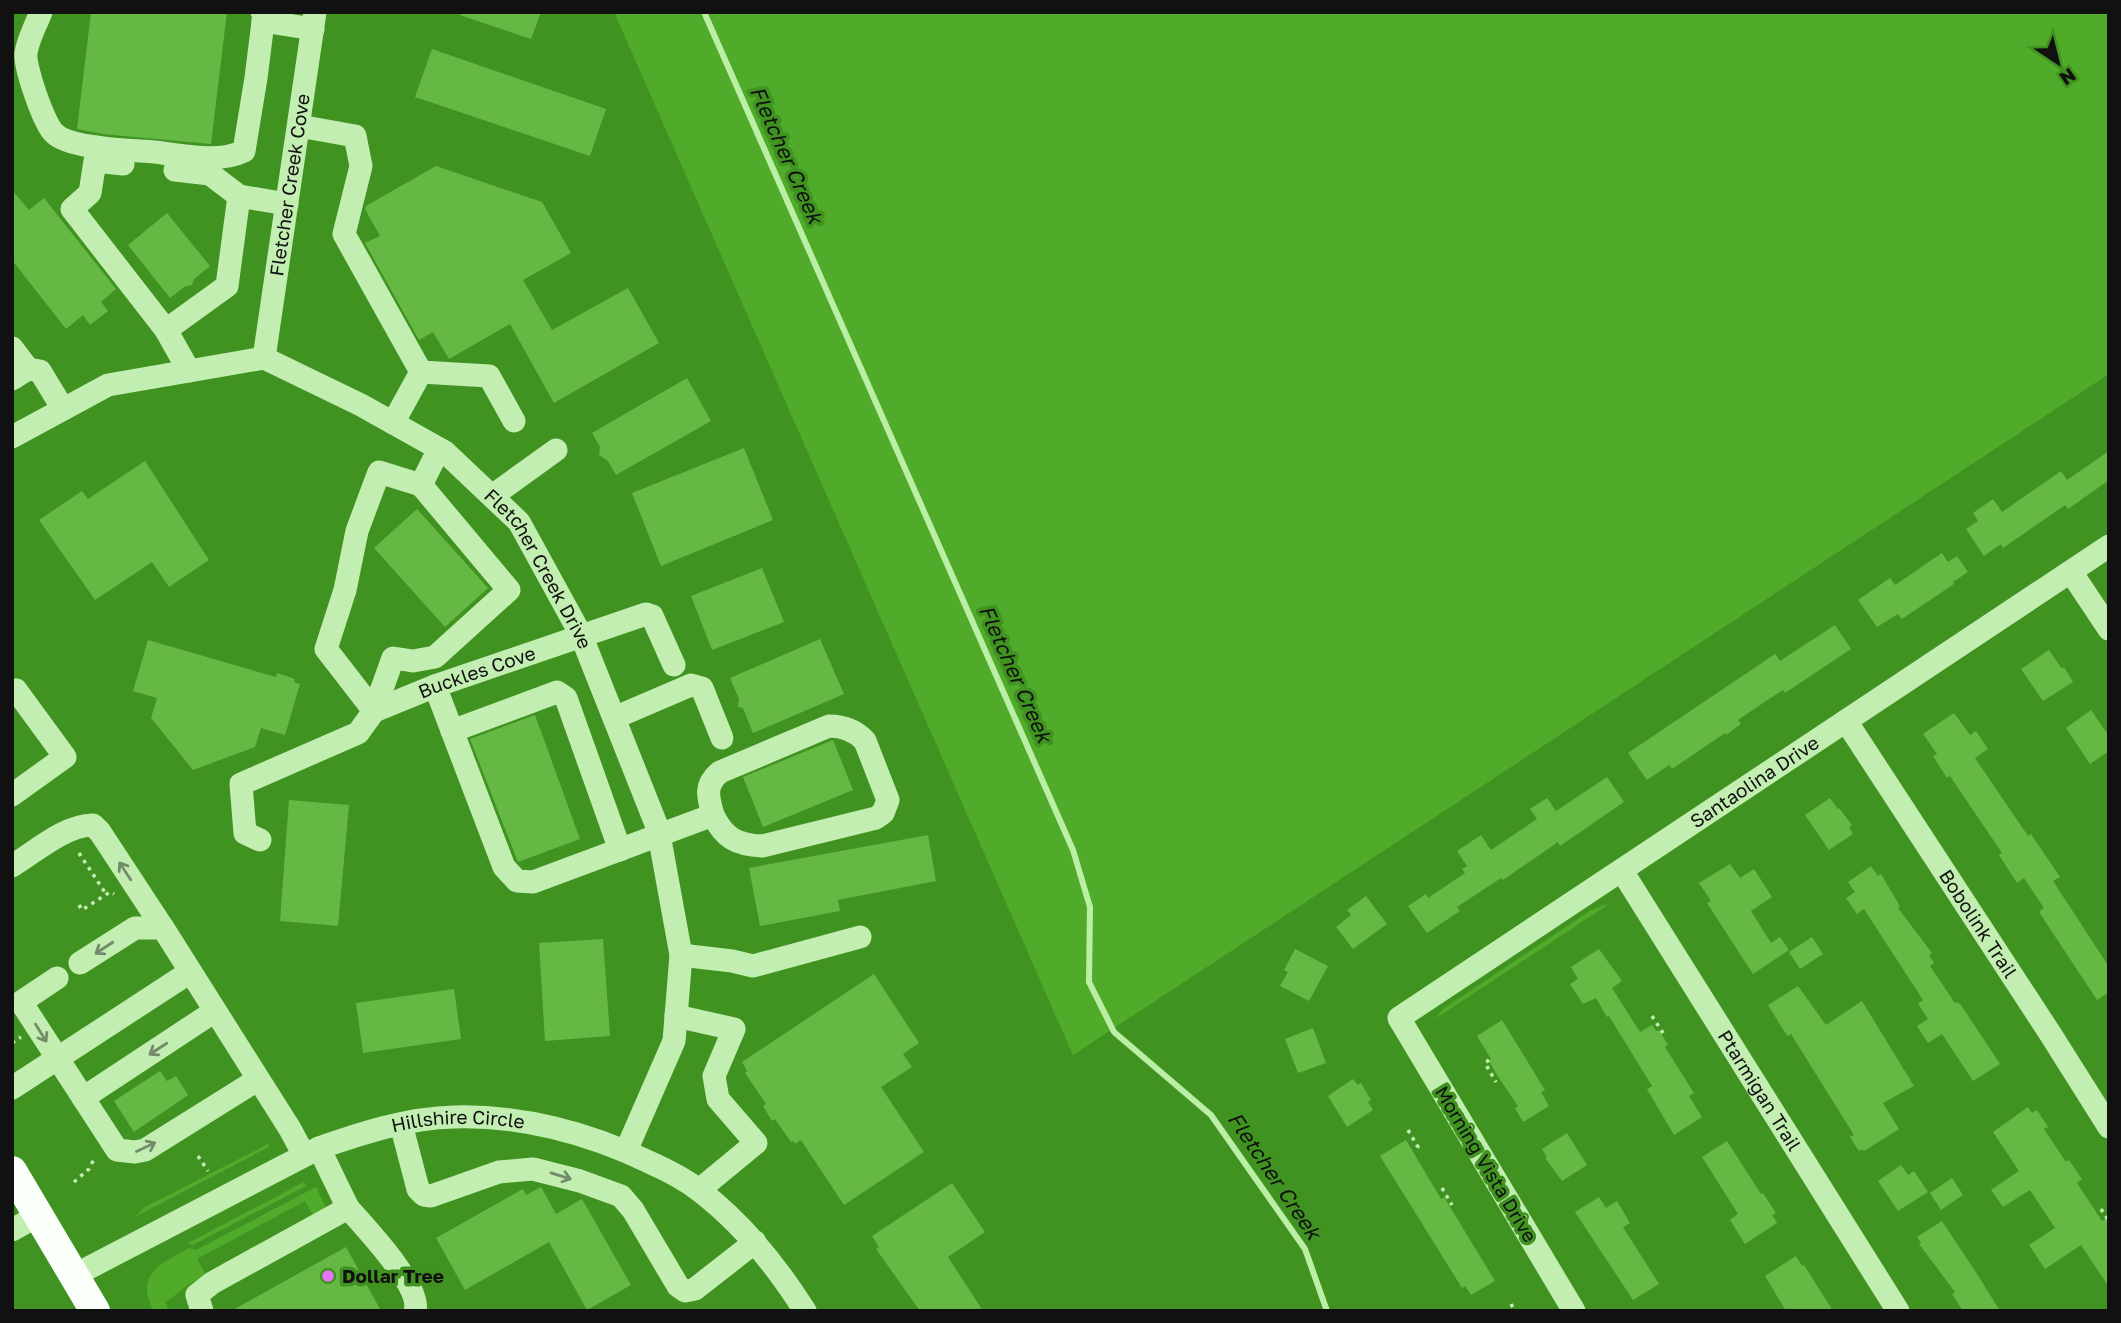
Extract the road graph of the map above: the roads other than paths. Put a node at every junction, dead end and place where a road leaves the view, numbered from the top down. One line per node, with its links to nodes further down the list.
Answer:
1 (41, 12): 2 (street)
2 (263, 16): 3 (street)
3 (314, 20): 4 (street, Fletcher Creek Cove)
4 (299, 126): 6 (street, Fletcher Creek Cove); 11 (street)
5 (239, 196): 6 (street); 7 (street); 7 (street)
6 (287, 204): 9 (street, Fletcher Creek Cove)
7 (166, 330): 10 (street)
8 (12, 348): 12 (street)
9 (264, 358): 10 (street); 15 (street, Fletcher Creek Drive)
10 (188, 371): 13 (street)
11 (421, 372): 14 (street); 15 (street)
12 (20, 374): 13 (street)
13 (63, 409): 16 (street)
14 (514, 421)
15 (393, 423): 17 (street, Fletcher Creek Drive)
16 (12, 437)
17 (439, 449): 19 (street); 20 (street, Fletcher Creek Drive)
18 (556, 450): 20 (street)
19 (421, 485): 28 (street); 28 (street)
20 (492, 496): 24 (street, Fletcher Creek Drive)
21 (2109, 547): 22 (street, Santaolina Drive)
22 (2071, 572): 23 (street); 30 (street, Santaolina Drive)
23 (2109, 629)
24 (581, 635): 25 (street, Buckles Cove); 26 (street, Buckles Cove); 29 (street, Fletcher Creek Drive)
25 (674, 665)
26 (435, 686): 28 (street, Buckles Cove); 31 (street)
27 (12, 693): 33 (street)
28 (374, 711): 36 (street)
29 (614, 718): 32 (street); 35 (street, Fletcher Creek Drive)
30 (1846, 721): 39 (street, Santaolina Drive); 55 (street, Bobolink Trail)
31 (452, 732): 37 (street); 37 (street)
32 (722, 738)
33 (12, 794)
34 (713, 815): 34 (street); 35 (street)
35 (659, 836): 37 (street); 42 (street, Fletcher Creek Drive)
36 (260, 840)
37 (620, 850)
38 (12, 866): 40 (street, one-way to 38)
39 (1622, 871): 49 (street, Santaolina Drive); 70 (street, Ptarmigan Trail)
40 (163, 928): 43 (street, one-way to 43); 44 (street)
41 (860, 937): 42 (street)
42 (681, 955): 48 (street, Fletcher Creek Drive)
43 (80, 963)
44 (190, 972): 47 (street); 50 (street)
45 (57, 978): 46 (street)
46 (17, 995): 50 (street, one-way to 50)
47 (215, 1012): 51 (street); 53 (street, one-way to 53)
48 (676, 1016): 56 (street, Fletcher Creek Drive); 59 (street)
49 (1399, 1018): 69 (street, Morning Vista Drive)
50 (58, 1060): 52 (street); 53 (street)
51 (257, 1080): 53 (street, one-way to 51); 57 (street)
52 (12, 1088)
53 (83, 1098)
54 (401, 1124): 56 (street, Hillshire Circle); 57 (street, Hillshire Circle); 63 (street, one-way to 63)
55 (2109, 1127)
56 (626, 1151): 59 (street, Hillshire Circle)
57 (311, 1152): 60 (street); 64 (street, Hillshire Circle)
58 (12, 1171): 61 (main road)
59 (699, 1190): 63 (street, Hillshire Circle)
60 (348, 1208): 66 (street); 67 (street)
61 (39, 1215): 62 (street); 64 (main road)
62 (12, 1230)
63 (755, 1242): 68 (street, Hillshire Circle)
64 (75, 1275): 65 (main road)
65 (96, 1311)
66 (202, 1311)
67 (415, 1311)
68 (805, 1311)
69 (1574, 1311)
70 (1898, 1311)

